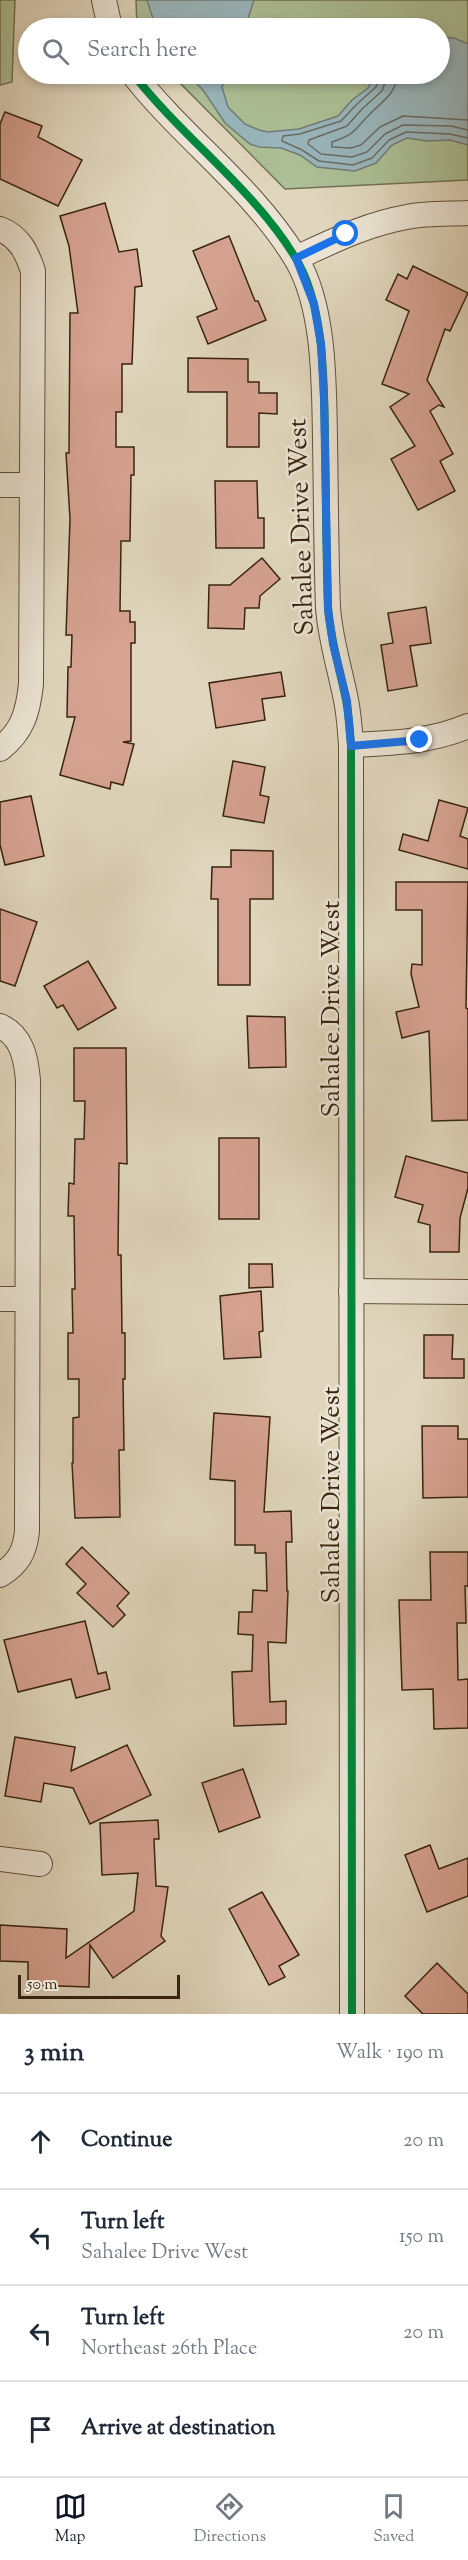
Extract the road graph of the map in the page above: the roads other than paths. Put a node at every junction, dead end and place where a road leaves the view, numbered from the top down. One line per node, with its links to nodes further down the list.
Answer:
1 (104, 0): 2 (street)
2 (108, 18)
3 (141, 84): 6 (street, Sahalee Drive West)
4 (468, 213): 6 (street)
5 (9, 235): 8 (street)
6 (296, 258): 10 (street, Sahalee Drive West)
7 (0, 485): 8 (street)
8 (30, 485): 11 (street)
9 (468, 726): 10 (street)
10 (351, 746): 13 (street, Sahalee Drive West)
11 (0, 749)
12 (8, 1031): 16 (street)
13 (351, 1291): 14 (street); 20 (street, Sahalee Drive West)
14 (468, 1292)
15 (0, 1299): 16 (street)
16 (26, 1299): 17 (street)
17 (6, 1571)
18 (0, 1859): 19 (street)
19 (40, 1863)
20 (351, 2014)

